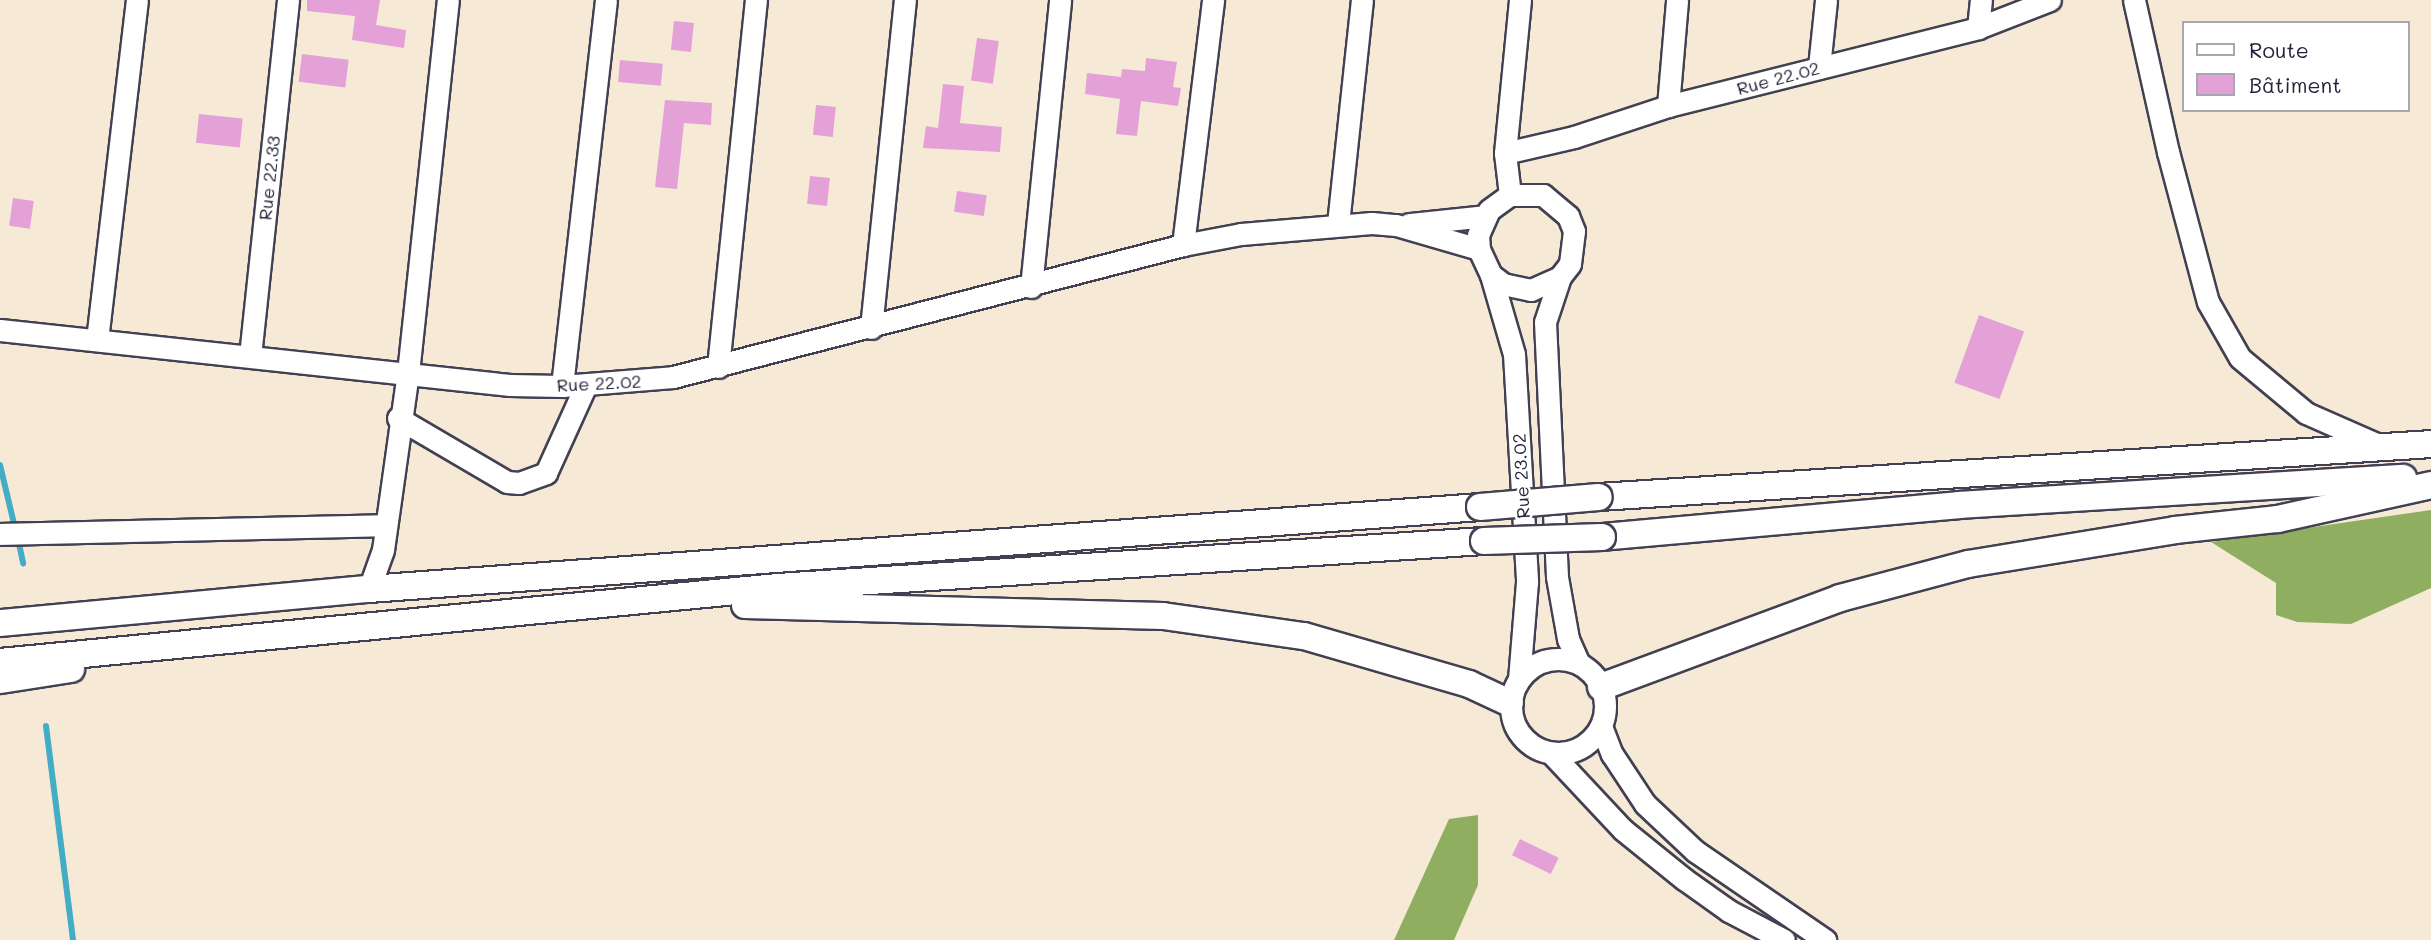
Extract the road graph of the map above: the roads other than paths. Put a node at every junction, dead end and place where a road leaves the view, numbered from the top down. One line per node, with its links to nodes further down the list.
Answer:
1 (137, 0): 31 (street)
2 (288, 0): 32 (street, Rue 22.33)
3 (448, 0): 34 (street)
4 (606, 0): 36 (street)
5 (756, 0): 33 (street)
6 (905, 0): 29 (street)
7 (1060, 0): 28 (street)
8 (1213, 0): 24 (street)
9 (1362, 0): 22 (street)
10 (1520, 0): 19 (street)
11 (1677, 0): 18 (street)
12 (1826, 0): 17 (street)
13 (1981, 0): 16 (street)
14 (2050, 0): 16 (street, Rue 22.02)
15 (2134, 0): 39 (street)
16 (1978, 28): 17 (street, Rue 22.02)
17 (1819, 67): 18 (street, Rue 22.02)
18 (1668, 106): 19 (street, Rue 22.02)
19 (1505, 153): 20 (street)
20 (1510, 195): 21 (street); 27 (street, Rue 23.02)
21 (1486, 216): 23 (street); 25 (street)
22 (1338, 224): 23 (street); 24 (street)
23 (1396, 225): 25 (street)
24 (1184, 245): 28 (street, Rue 22.02)
25 (1479, 249): 26 (street, Rue 23.02)
26 (1491, 275): 27 (street); 54 (street, Rue 23.02)
27 (1560, 277): 51 (street, Rue 23.02)
28 (1031, 286): 29 (street, Rue 22.02)
29 (871, 328): 33 (street, Rue 22.02)
30 (0, 330): 31 (street, Rue 22.02)
31 (97, 340): 32 (street, Rue 22.02)
32 (250, 356): 34 (street, Rue 22.02)
33 (718, 367): 35 (street, Rue 22.02)
34 (408, 373): 36 (street, Rue 22.02); 37 (street)
35 (586, 385): 36 (street, Rue 22.02); 37 (street)
36 (562, 386)
37 (398, 418): 42 (street)
38 (2431, 444): 39 (main road)
39 (2385, 448): 44 (main road, bridge)
40 (2431, 476): 45 (main road, bridge)
41 (2431, 485): 53 (main road)
42 (383, 525): 43 (street); 44 (street)
43 (0, 534)
44 (369, 589): 46 (main road)
45 (617, 602): 49 (main road); 54 (main road)
46 (186, 606): 47 (main road); 48 (main road)
47 (0, 607)
48 (0, 622)
49 (177, 644): 50 (main road); 52 (main road)
50 (0, 662)
51 (1579, 664): 53 (street, Rue 23.02); 54 (street)
52 (0, 680)
53 (1601, 687): 55 (street)
54 (1514, 692): 56 (street, Rue 23.02)
55 (1601, 726): 56 (street); 58 (street)
56 (1550, 753): 57 (street, Rue 23.02)
57 (1784, 940)
58 (1825, 940)

